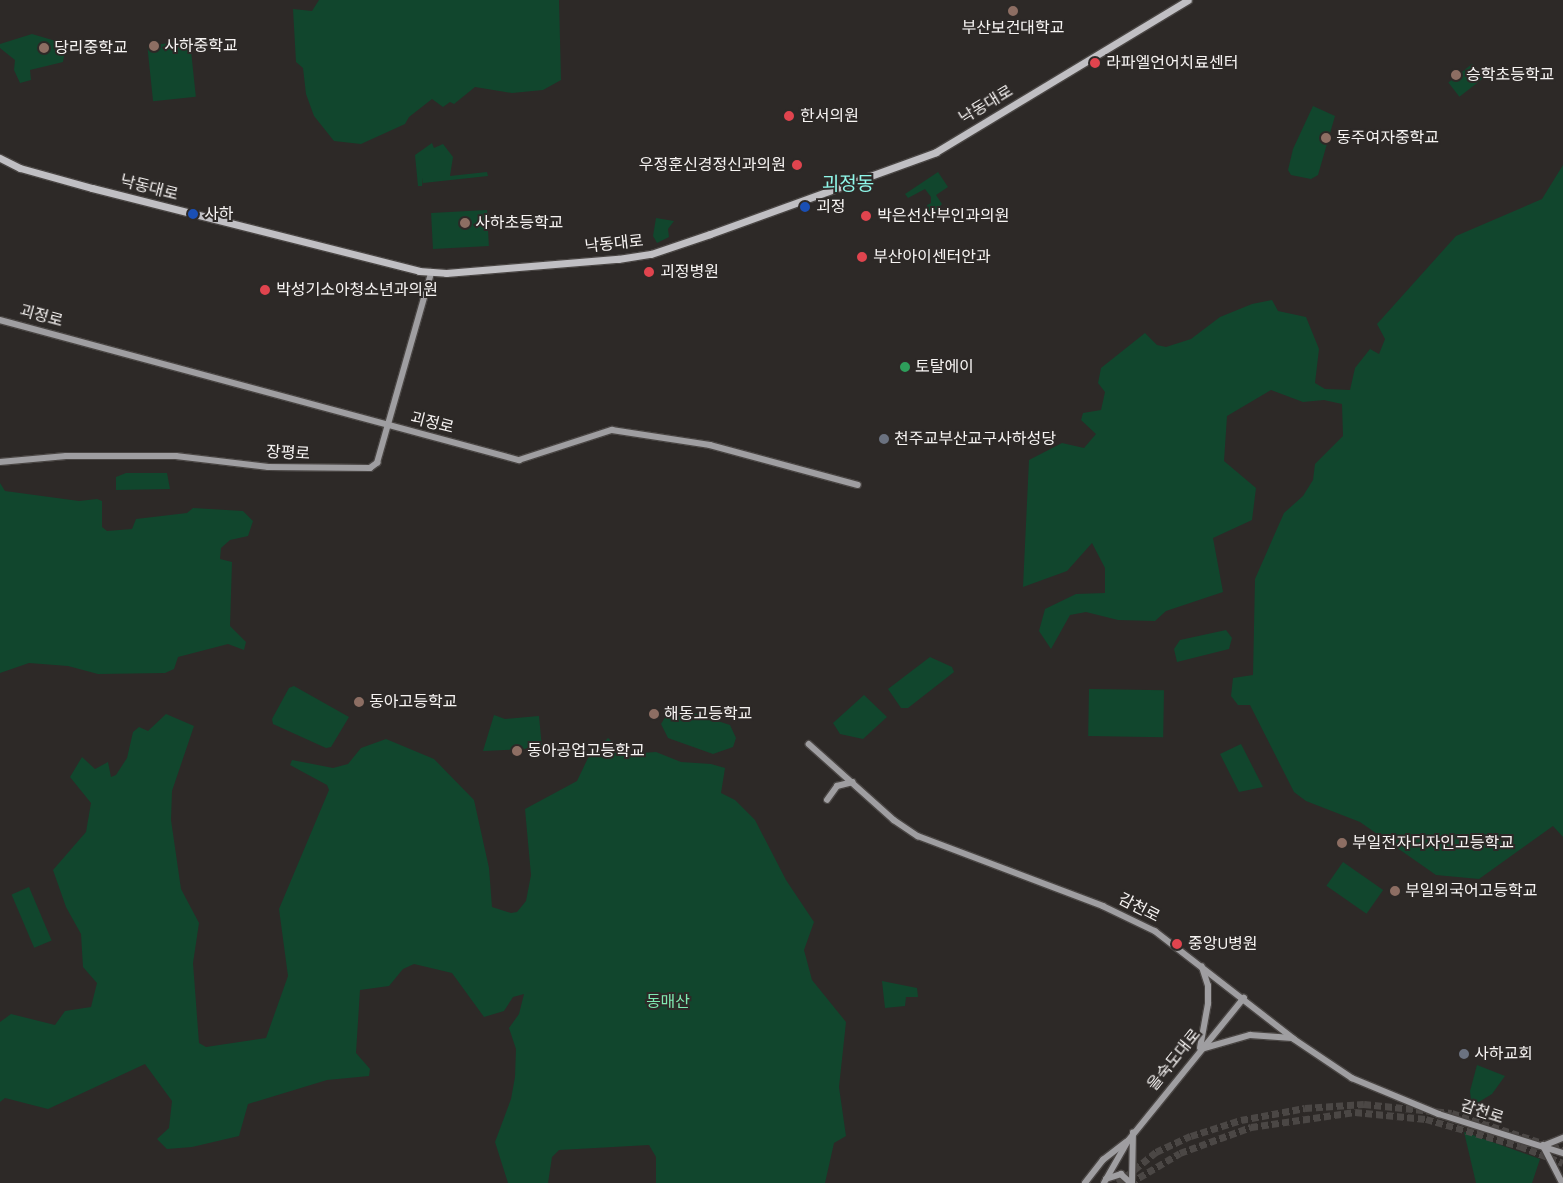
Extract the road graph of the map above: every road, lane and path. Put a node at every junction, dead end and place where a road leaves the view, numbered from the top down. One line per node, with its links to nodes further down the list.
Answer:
1 (1188, 0): 3 (main road, 낙동대로)
2 (0, 158): 3 (main road, 낙동대로)
3 (431, 273): 5 (main road, 장평로)
4 (0, 320): 5 (main road, 괴정로)
5 (387, 426): 6 (main road, 장평로); 7 (main road, 괴정로)
6 (0, 462)
7 (858, 485)
8 (808, 744): 9 (main road, 감천로)
9 (853, 782): 10 (main road); 11 (main road, 감천로)
10 (827, 800)
11 (1202, 967): 12 (main road, 감천로); 14 (main road)
12 (1244, 998): 13 (main road, 감천로); 14 (main road, 을숙도대로)
13 (1294, 1039): 14 (main road); 18 (main road, 감천로)
14 (1199, 1049): 15 (main road, 을숙도대로)
15 (1133, 1133): 17 (main road, 을숙도대로); 22 (main road)
16 (1563, 1138): 18 (main road)
17 (1128, 1140): 20 (main road, 을숙도대로); 21 (main road, 을숙도대로)
18 (1542, 1146): 19 (main road, 감천로); 23 (main road)
19 (1563, 1153)
20 (1105, 1181): 22 (main road)
21 (1085, 1183)
22 (1132, 1183)
23 (1562, 1183)

